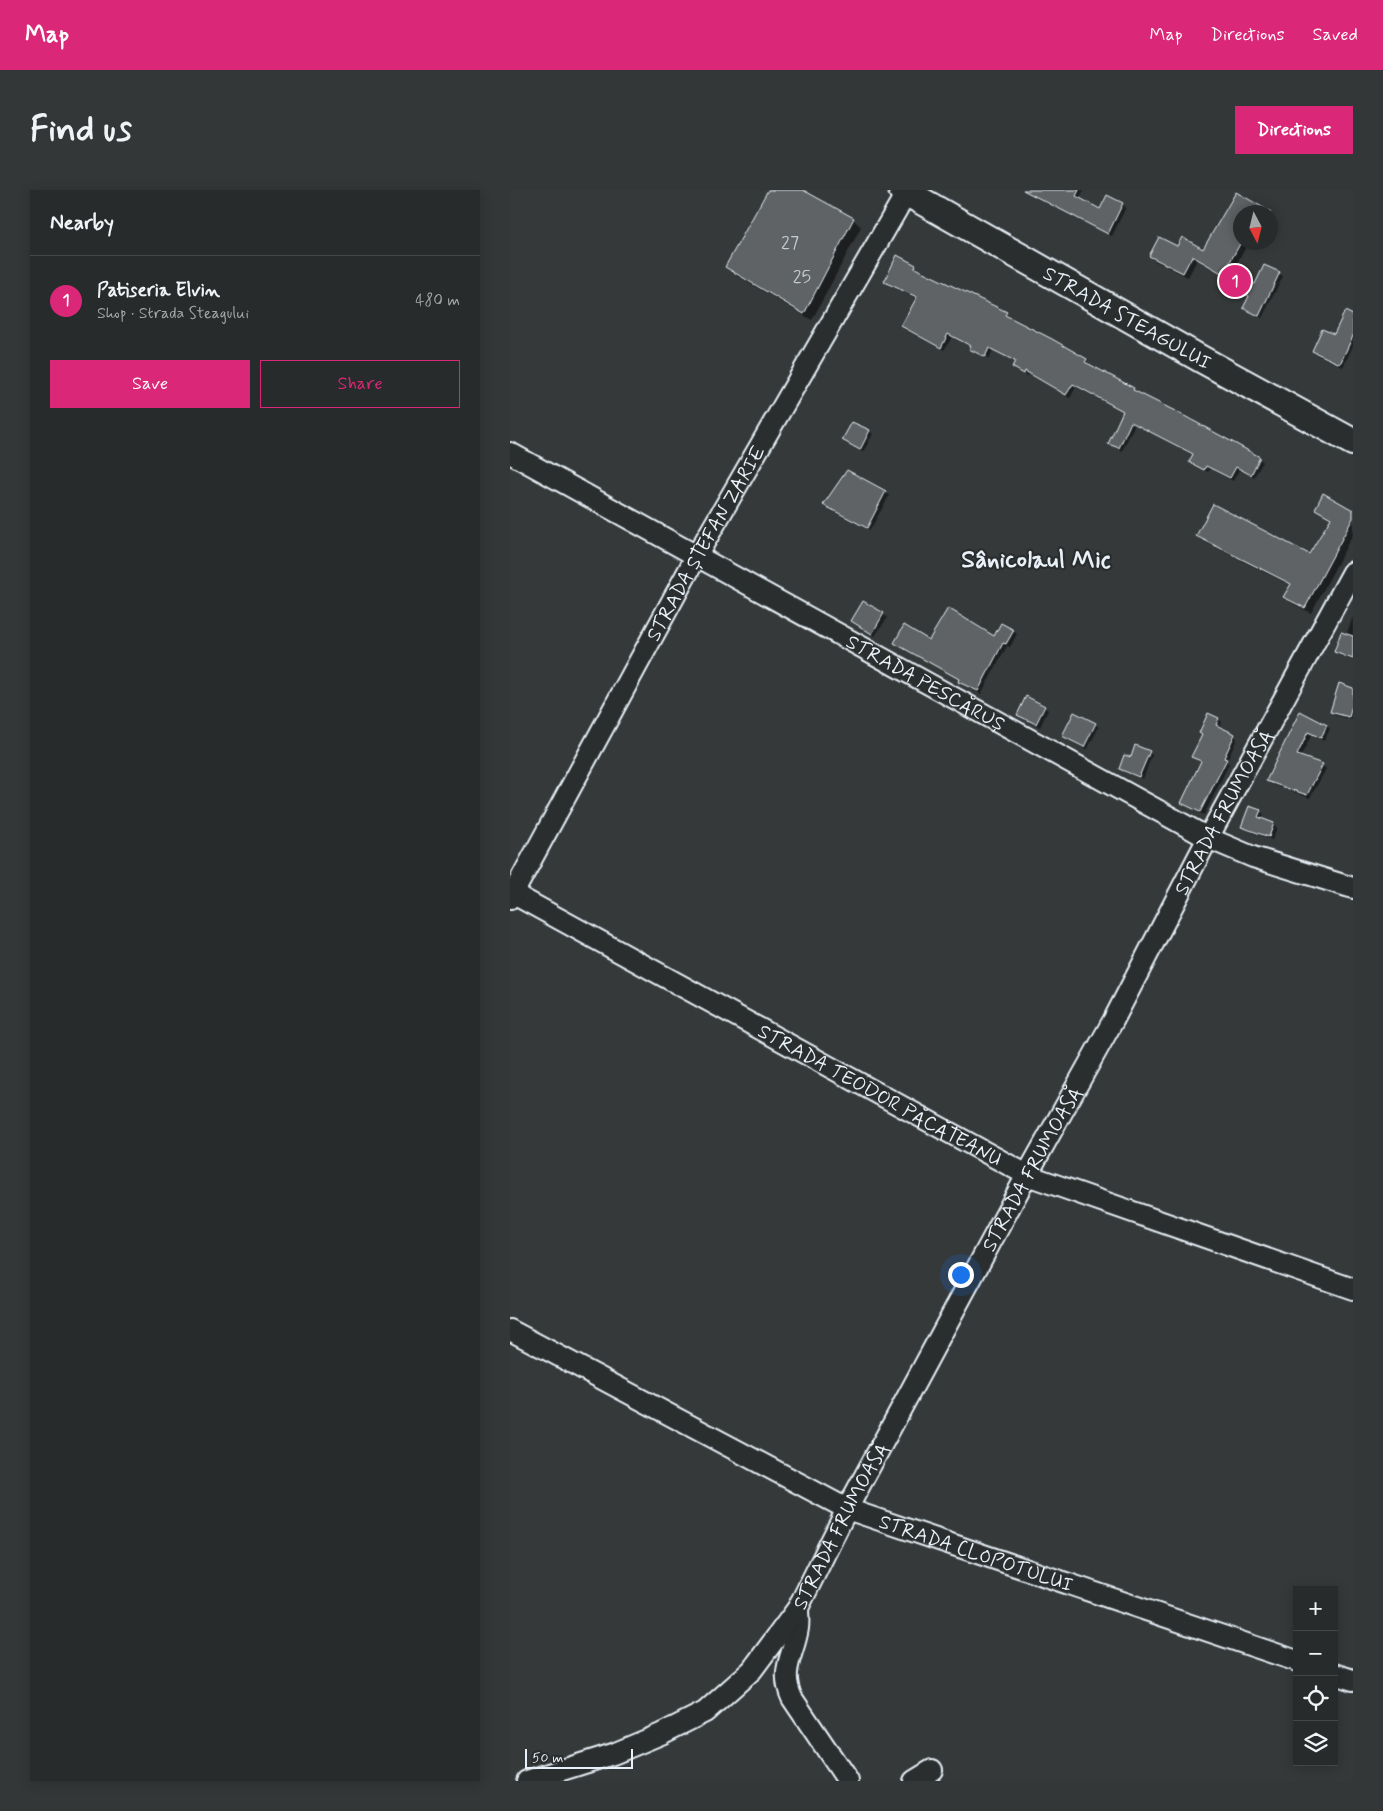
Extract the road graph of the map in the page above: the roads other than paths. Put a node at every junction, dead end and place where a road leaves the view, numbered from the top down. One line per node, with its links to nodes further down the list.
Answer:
1 (906, 191): 2 (main road, STRADA STEAGULUI); 4 (street, STRADA ȘTEFAN ZARIE)
2 (1353, 442)
3 (510, 453): 4 (street, STRADA PESCĂRUȘ)
4 (697, 555): 6 (street, STRADA PESCĂRUȘ); 8 (street, STRADA ȘTEFAN ZARIE)
5 (1353, 572): 6 (street, STRADA FRUMOASĂ)
6 (1208, 838): 7 (street, STRADA PESCĂRUȘ); 9 (street, STRADA FRUMOASĂ)
7 (1353, 888)
8 (511, 895): 9 (street, STRADA TEODOR PĂCĂTEANU)
9 (1027, 1175): 10 (street, STRADA TEODOR PĂCĂTEANU); 12 (street, STRADA FRUMOASĂ)
10 (1353, 1289)
11 (510, 1330): 12 (street, STRADA CLOPOTULUI)
12 (847, 1509): 13 (street, STRADA FRUMOASĂ); 14 (street, STRADA CLOPOTULUI)
13 (798, 1608): 18 (street, STRADA FRUMOASĂ); 19 (street)
14 (1293, 1660)
15 (1338, 1675): 16 (street)
16 (1353, 1680)
17 (932, 1770): 20 (street)
18 (527, 1781)
19 (848, 1781)
20 (914, 1781)

